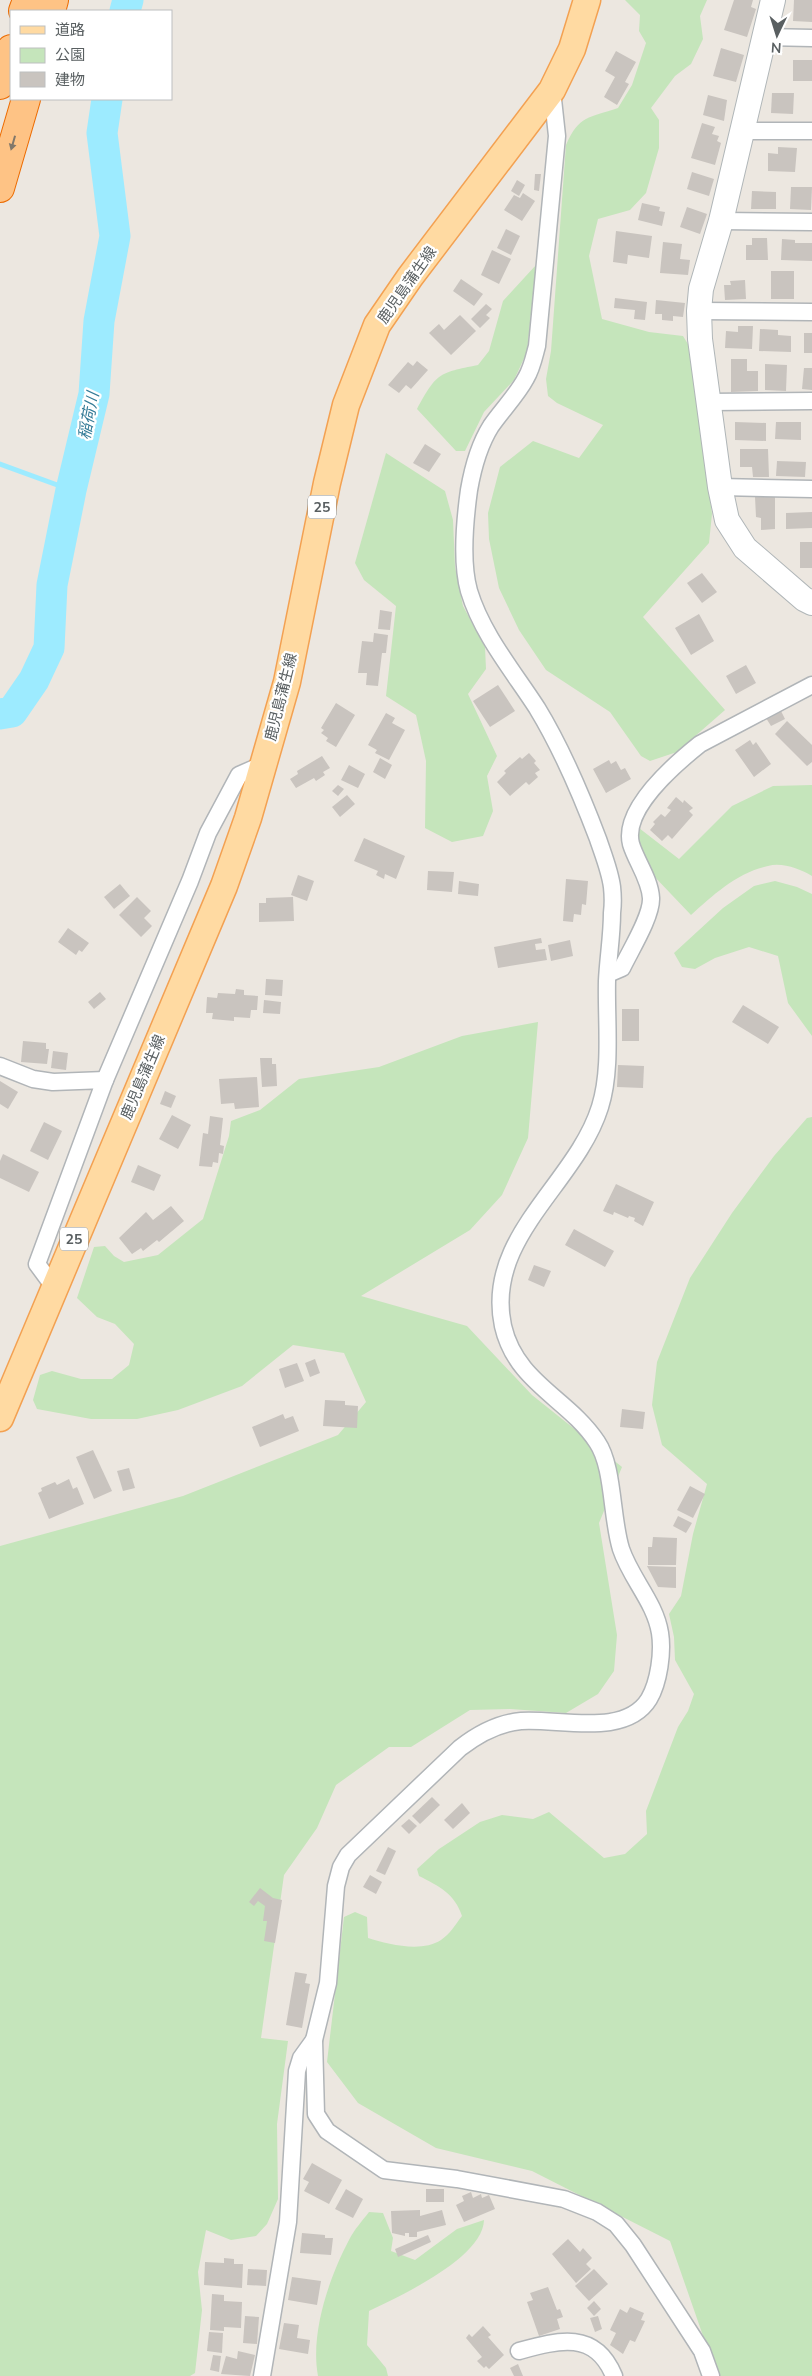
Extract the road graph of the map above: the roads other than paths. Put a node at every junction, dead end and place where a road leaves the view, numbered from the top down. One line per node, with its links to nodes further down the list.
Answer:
1 (587, 0): 7 (main road, 鹿児島蒲生線 / 25)
2 (773, 0): 3 (street)
3 (765, 37): 4 (street); 9 (street)
4 (812, 38)
5 (10, 52): 6 (highway)
6 (0, 86)
7 (552, 90): 22 (main road, 鹿児島蒲生線 / 25); 23 (street)
8 (26, 100): 11 (highway, one-way to 11)
9 (742, 131): 10 (street); 12 (street)
10 (812, 131)
11 (0, 188)
12 (722, 221): 13 (street); 14 (street)
13 (812, 222)
14 (699, 311): 15 (street); 17 (street)
15 (812, 312)
16 (812, 401): 17 (street)
17 (709, 402): 18 (street)
18 (720, 488): 19 (street); 20 (street)
19 (812, 489)
20 (812, 603)
21 (812, 685): 23 (street)
22 (264, 764): 25 (street); 26 (main road, 鹿児島蒲生線 / 25)
23 (608, 974): 28 (street)
24 (0, 1066): 25 (street)
25 (105, 1080): 26 (street)
26 (54, 1287): 27 (main road, 鹿児島蒲生線 / 25)
27 (0, 1418)
28 (314, 2040): 30 (street); 32 (street)
29 (519, 2351): 31 (street)
30 (262, 2376)
31 (614, 2376)
32 (710, 2376)

